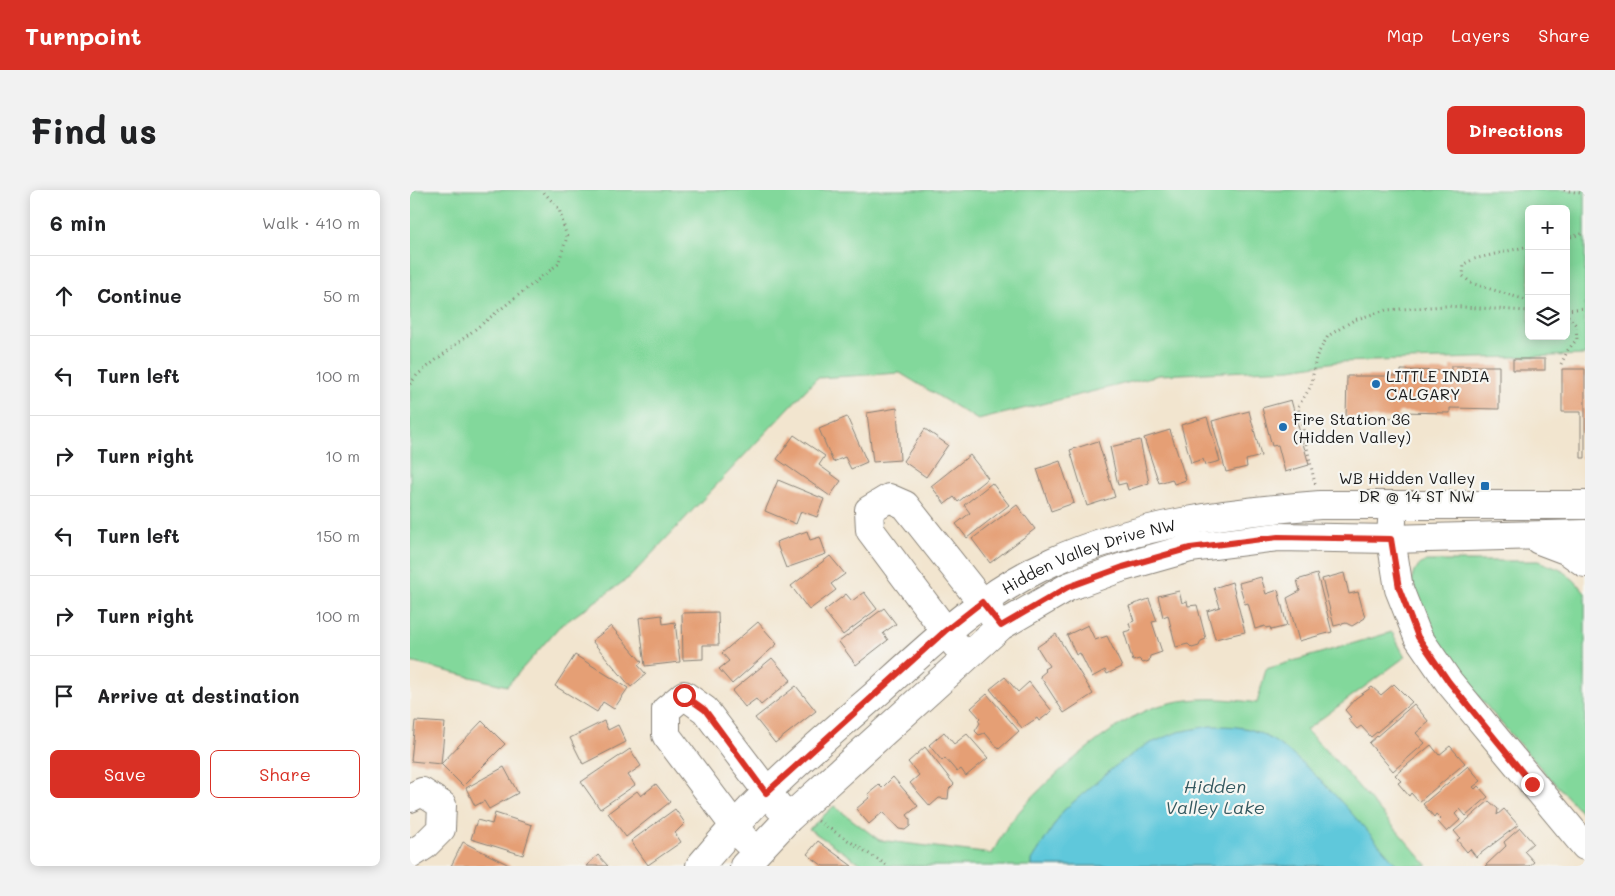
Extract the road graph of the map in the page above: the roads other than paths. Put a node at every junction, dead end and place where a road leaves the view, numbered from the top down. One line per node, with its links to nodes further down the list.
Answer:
1 (1393, 504): 2 (street, Hidden Valley Drive NW); 5 (street); 7 (street, Hidden Valley Drive NW)
2 (1585, 505)
3 (1585, 534): 4 (street, Hidden Valley Drive NW)
4 (1528, 536): 5 (street, Hidden Valley Drive NW); 6 (street)
5 (1391, 539): 8 (street, Hidden Valley Drive NW); 15 (street)
6 (1585, 563)
7 (982, 602): 8 (street); 9 (street, Hidden Valley Drive NW); 9 (street)
8 (1001, 626): 10 (street, Hidden Valley Drive NW)
9 (945, 631): 10 (street); 11 (street, Hidden Valley Drive NW)
10 (965, 657): 13 (street, Hidden Valley Drive NW)
11 (766, 793): 13 (street); 14 (street, Hidden Valley Drive NW); 14 (street)
12 (410, 798): 16 (street)
13 (801, 818): 17 (street, Hidden Valley Drive NW)
14 (733, 828): 17 (street); 18 (street, Hidden Valley Drive NW)
15 (1585, 846)
16 (410, 855)
17 (750, 859)
18 (700, 866)

